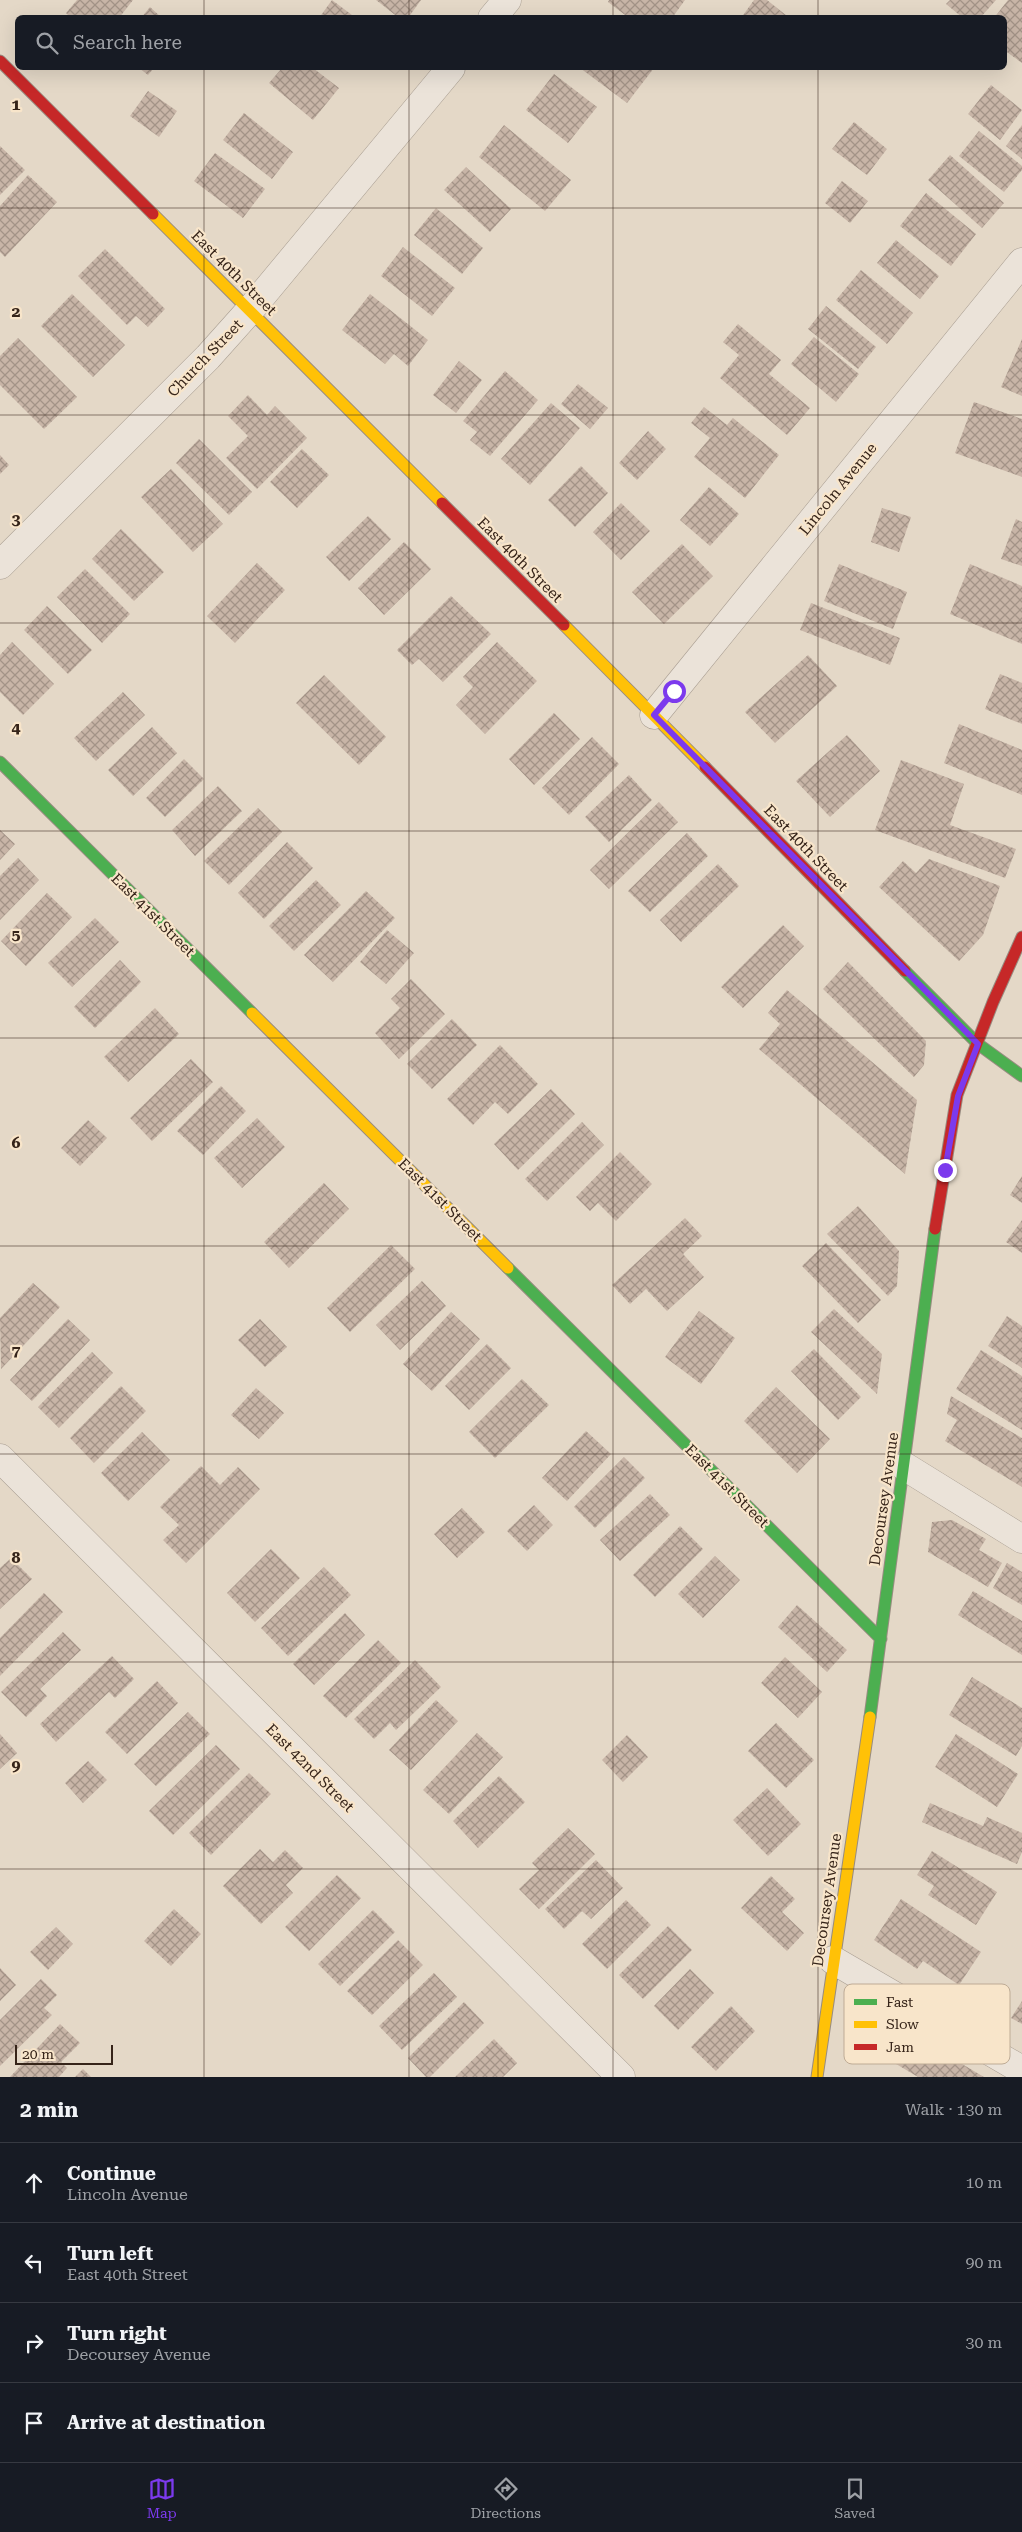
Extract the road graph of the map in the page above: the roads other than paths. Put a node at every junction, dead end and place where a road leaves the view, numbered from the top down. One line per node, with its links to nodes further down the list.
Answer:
1 (507, 0): 2 (street)
2 (494, 15)
3 (0, 61): 6 (street, East 40th Street)
4 (449, 70): 6 (street, Church Street)
5 (1022, 262): 8 (street, Lincoln Avenue)
6 (250, 310): 7 (street, Church Street); 8 (street, East 40th Street)
7 (0, 565)
8 (654, 715): 11 (street, East 40th Street)
9 (0, 762): 16 (street, East 41st Street)
10 (1022, 937): 11 (street, Decoursey Avenue)
11 (978, 1044): 12 (street, East 40th Street); 14 (street, Decoursey Avenue)
12 (1022, 1076)
13 (0, 1458): 21 (street, East 42nd Street)
14 (904, 1466): 15 (street); 16 (street, Decoursey Avenue)
15 (1022, 1539)
16 (881, 1639): 17 (street, Decoursey Avenue)
17 (834, 1960): 18 (street); 22 (street, Decoursey Avenue)
18 (875, 1984)
19 (1010, 2063): 20 (street)
20 (1022, 2070)
21 (621, 2077)
22 (817, 2077)

